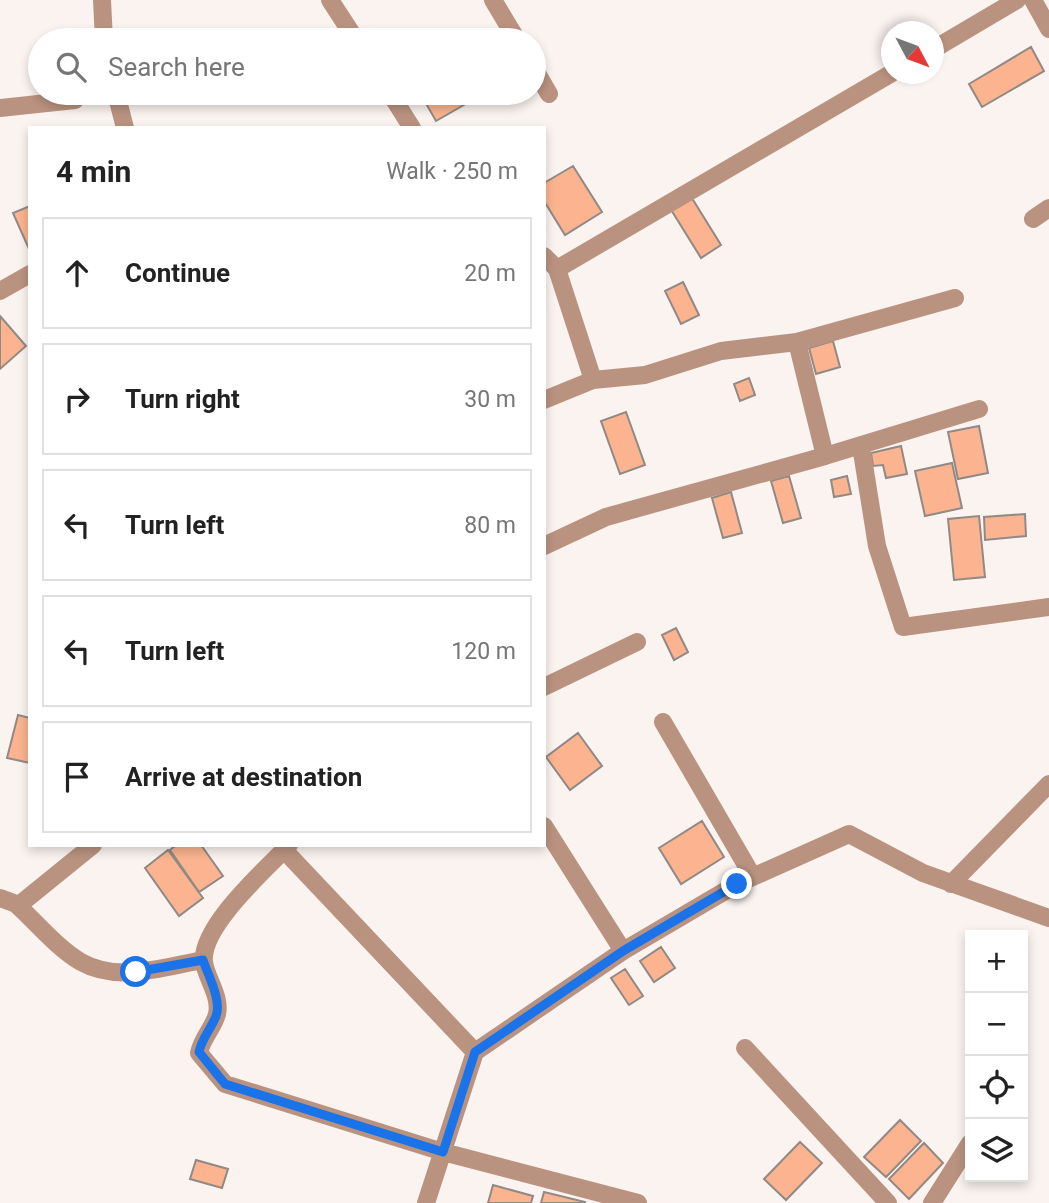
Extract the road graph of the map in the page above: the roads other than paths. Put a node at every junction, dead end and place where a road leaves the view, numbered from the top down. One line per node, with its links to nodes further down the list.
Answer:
1 (102, 0): 6 (street)
2 (330, 0): 7 (street)
3 (493, 0): 8 (street)
4 (1017, 0): 10 (street)
5 (1033, 0): 9 (street)
6 (103, 28)
7 (348, 28)
8 (510, 28)
9 (1049, 29)
10 (944, 43)
11 (881, 79): 22 (street)
12 (546, 88): 13 (street)
13 (549, 93)
14 (28, 105): 17 (street)
15 (119, 105): 18 (street)
16 (398, 105): 19 (street)
17 (0, 108)
18 (124, 126)
19 (411, 126)
20 (1049, 208): 21 (street)
21 (1033, 219)
22 (550, 262): 27 (street)
23 (28, 275): 24 (street)
24 (0, 291)
25 (955, 298): 26 (street)
26 (797, 342): 27 (street); 31 (street)
27 (593, 380): 28 (street)
28 (546, 399)
29 (979, 409): 30 (street)
30 (861, 446): 31 (street); 33 (street)
31 (825, 456): 32 (street)
32 (546, 545)
33 (1049, 607)
34 (638, 642): 35 (street)
35 (546, 686)
36 (663, 722): 41 (street)
37 (1049, 784): 42 (street)
38 (546, 829): 45 (street)
39 (91, 847): 43 (street)
40 (286, 848): 46 (street); 48 (street)
41 (753, 877): 42 (street); 45 (street)
42 (951, 884): 44 (street)
43 (8, 901): 46 (street)
44 (1049, 918)
45 (623, 951): 48 (street)
46 (203, 960): 50 (street)
47 (745, 1048): 53 (street)
48 (475, 1052): 50 (street)
49 (965, 1151): 54 (street)
50 (443, 1152): 51 (street); 52 (street)
51 (426, 1203)
52 (638, 1203)
53 (888, 1203)
54 (932, 1203)

